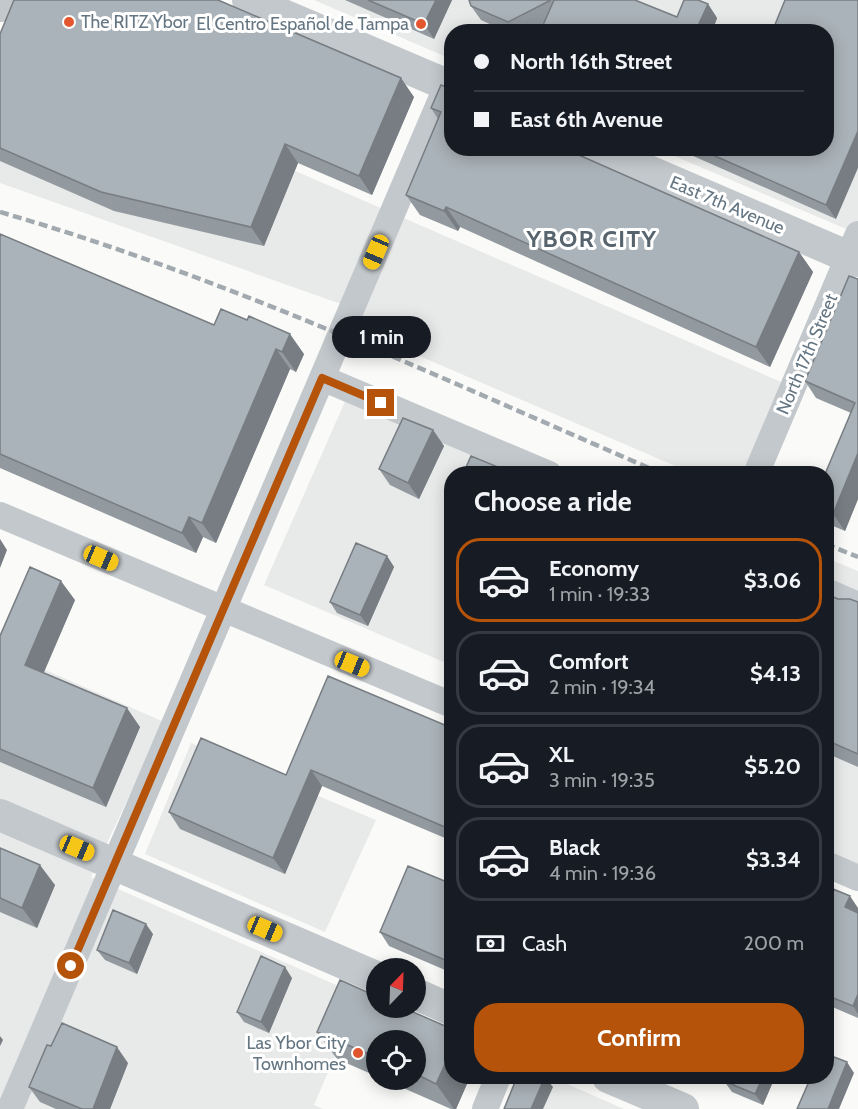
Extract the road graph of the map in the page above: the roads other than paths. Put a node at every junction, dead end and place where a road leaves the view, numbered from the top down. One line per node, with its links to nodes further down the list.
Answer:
1 (3, 0): 3 (street)
2 (248, 0): 4 (street)
3 (0, 6)
4 (444, 84)
5 (444, 97): 8 (street)
6 (615, 156): 7 (street, East 7th Avenue)
7 (855, 251): 10 (street, North 17th Street)
8 (322, 378): 9 (street); 14 (street)
9 (530, 466)
10 (760, 466)
11 (0, 515): 14 (street)
12 (834, 594): 13 (street)
13 (858, 605)
14 (223, 610): 15 (street); 17 (street)
15 (444, 702)
16 (0, 815): 17 (street)
17 (115, 864): 20 (street); 25 (street)
18 (834, 868): 19 (street)
19 (858, 878)
20 (366, 973)
21 (426, 998): 22 (street)
22 (444, 1006)
23 (495, 1084): 26 (street)
24 (624, 1084): 27 (street)
25 (10, 1109)
26 (484, 1109)
27 (683, 1109)

